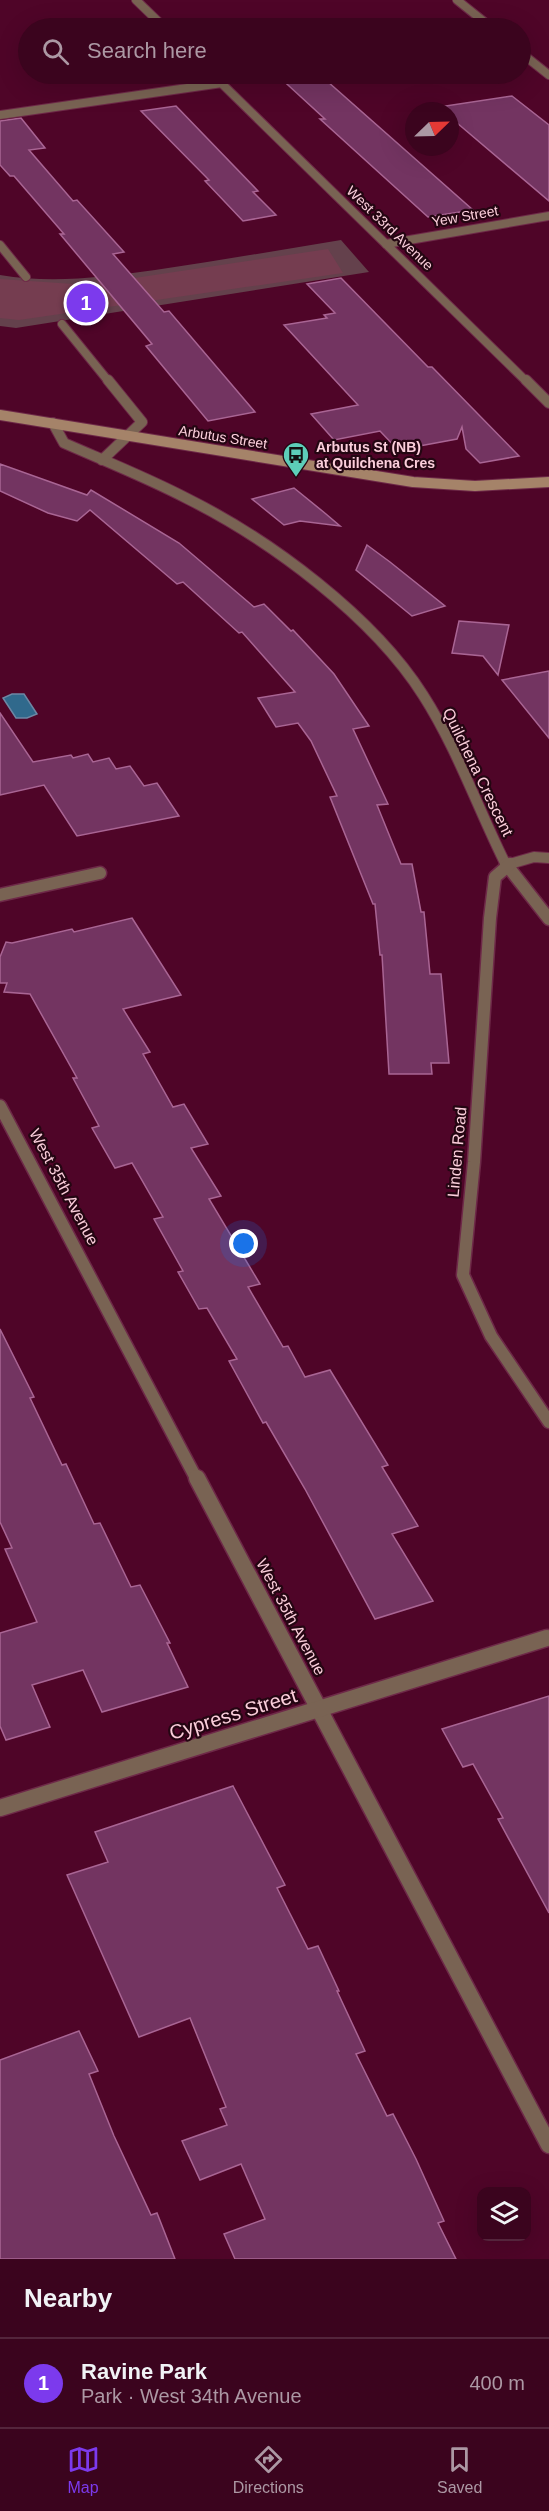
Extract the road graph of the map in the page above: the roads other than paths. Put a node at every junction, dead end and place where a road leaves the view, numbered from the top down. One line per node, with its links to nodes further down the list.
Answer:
1 (136, 0): 3 (street)
2 (457, 0): 4 (street)
3 (155, 18)
4 (480, 18)
5 (531, 61): 6 (street)
6 (549, 75)
7 (215, 84): 9 (street)
8 (223, 84): 11 (street, West 33rd Avenue)
9 (0, 115)
10 (549, 216): 11 (street, Yew Street)
11 (386, 244): 15 (street, West 33rd Avenue)
12 (0, 245): 13 (street)
13 (26, 277)
14 (62, 324): 18 (street)
15 (549, 403)
16 (0, 415): 17 (main road, Arbutus Street)
17 (53, 423): 18 (main road, Arbutus Street); 19 (street, Quilchena Crescent)
18 (128, 435): 19 (street); 20 (main road, Arbutus Street)
19 (102, 460): 22 (street, Quilchena Crescent)
20 (549, 482)
21 (549, 858): 22 (street)
22 (506, 865): 25 (street, Quilchena Crescent); 27 (street, Linden Road)
23 (100, 873): 24 (street)
24 (0, 895)
25 (549, 919)
26 (0, 1106): 29 (street, West 35th Avenue)
27 (549, 1422)
28 (547, 1638): 29 (street, Cypress Street)
29 (320, 1709): 30 (street, Cypress Street); 31 (street, West 35th Avenue)
30 (0, 1808)
31 (549, 2145)

